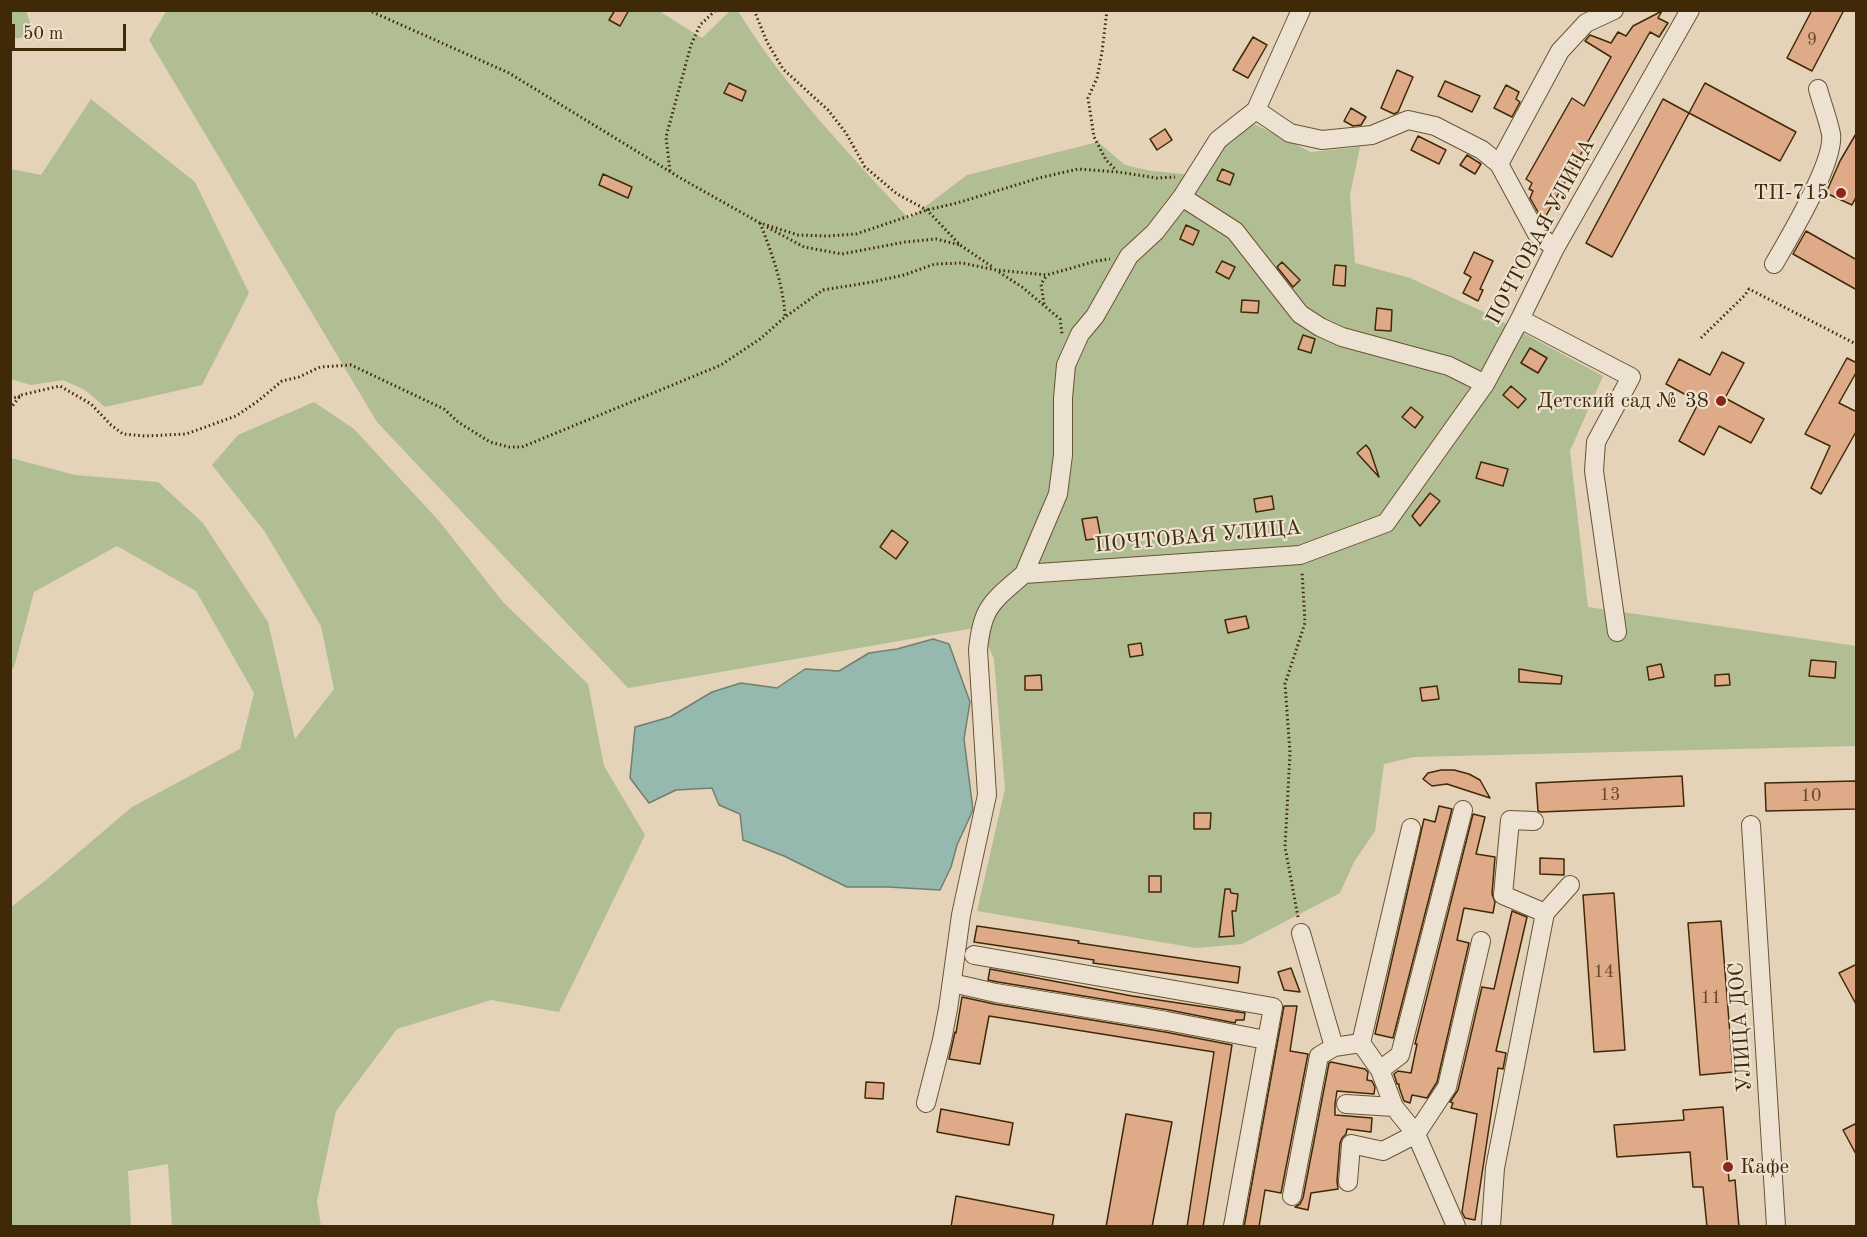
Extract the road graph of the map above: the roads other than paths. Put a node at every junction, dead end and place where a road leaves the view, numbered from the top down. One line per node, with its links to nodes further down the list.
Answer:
1 (1301, 10): 5 (street)
2 (1614, 10): 6 (street)
3 (1690, 10): 8 (street, ПОЧТОВАЯ УЛИЦА)
4 (1818, 89): 9 (street)
5 (1256, 110): 6 (street); 7 (street)
6 (1499, 164): 8 (street)
7 (1182, 196): 11 (street); 12 (street)
8 (1555, 248): 10 (street, ПОЧТОВАЯ УЛИЦА)
9 (1774, 264)
10 (1520, 319): 11 (street, ПОЧТОВАЯ УЛИЦА); 13 (street)
11 (1485, 384): 12 (street, ПОЧТОВАЯ УЛИЦА)
12 (1024, 574): 23 (street)
13 (1617, 632)
14 (1463, 810): 27 (street)
15 (1534, 821): 19 (street)
16 (1751, 825): 37 (street, УЛИЦА ДОС)
17 (1412, 828): 25 (street)
18 (1570, 885): 19 (street)
19 (1545, 913): 36 (street)
20 (1301, 933): 26 (street)
21 (1481, 942): 31 (street)
22 (974, 955): 24 (street)
23 (952, 983): 24 (street); 28 (street)
24 (1266, 1040): 34 (street)
25 (1361, 1043): 26 (street); 27 (street)
26 (1334, 1047): 33 (street)
27 (1380, 1070): 30 (street)
28 (926, 1103)
29 (1346, 1104): 30 (street)
30 (1394, 1107): 31 (street)
31 (1416, 1134): 32 (street); 35 (street)
32 (1348, 1182)
33 (1292, 1196)
34 (1233, 1227)
35 (1456, 1227)
36 (1491, 1227)
37 (1776, 1227)

